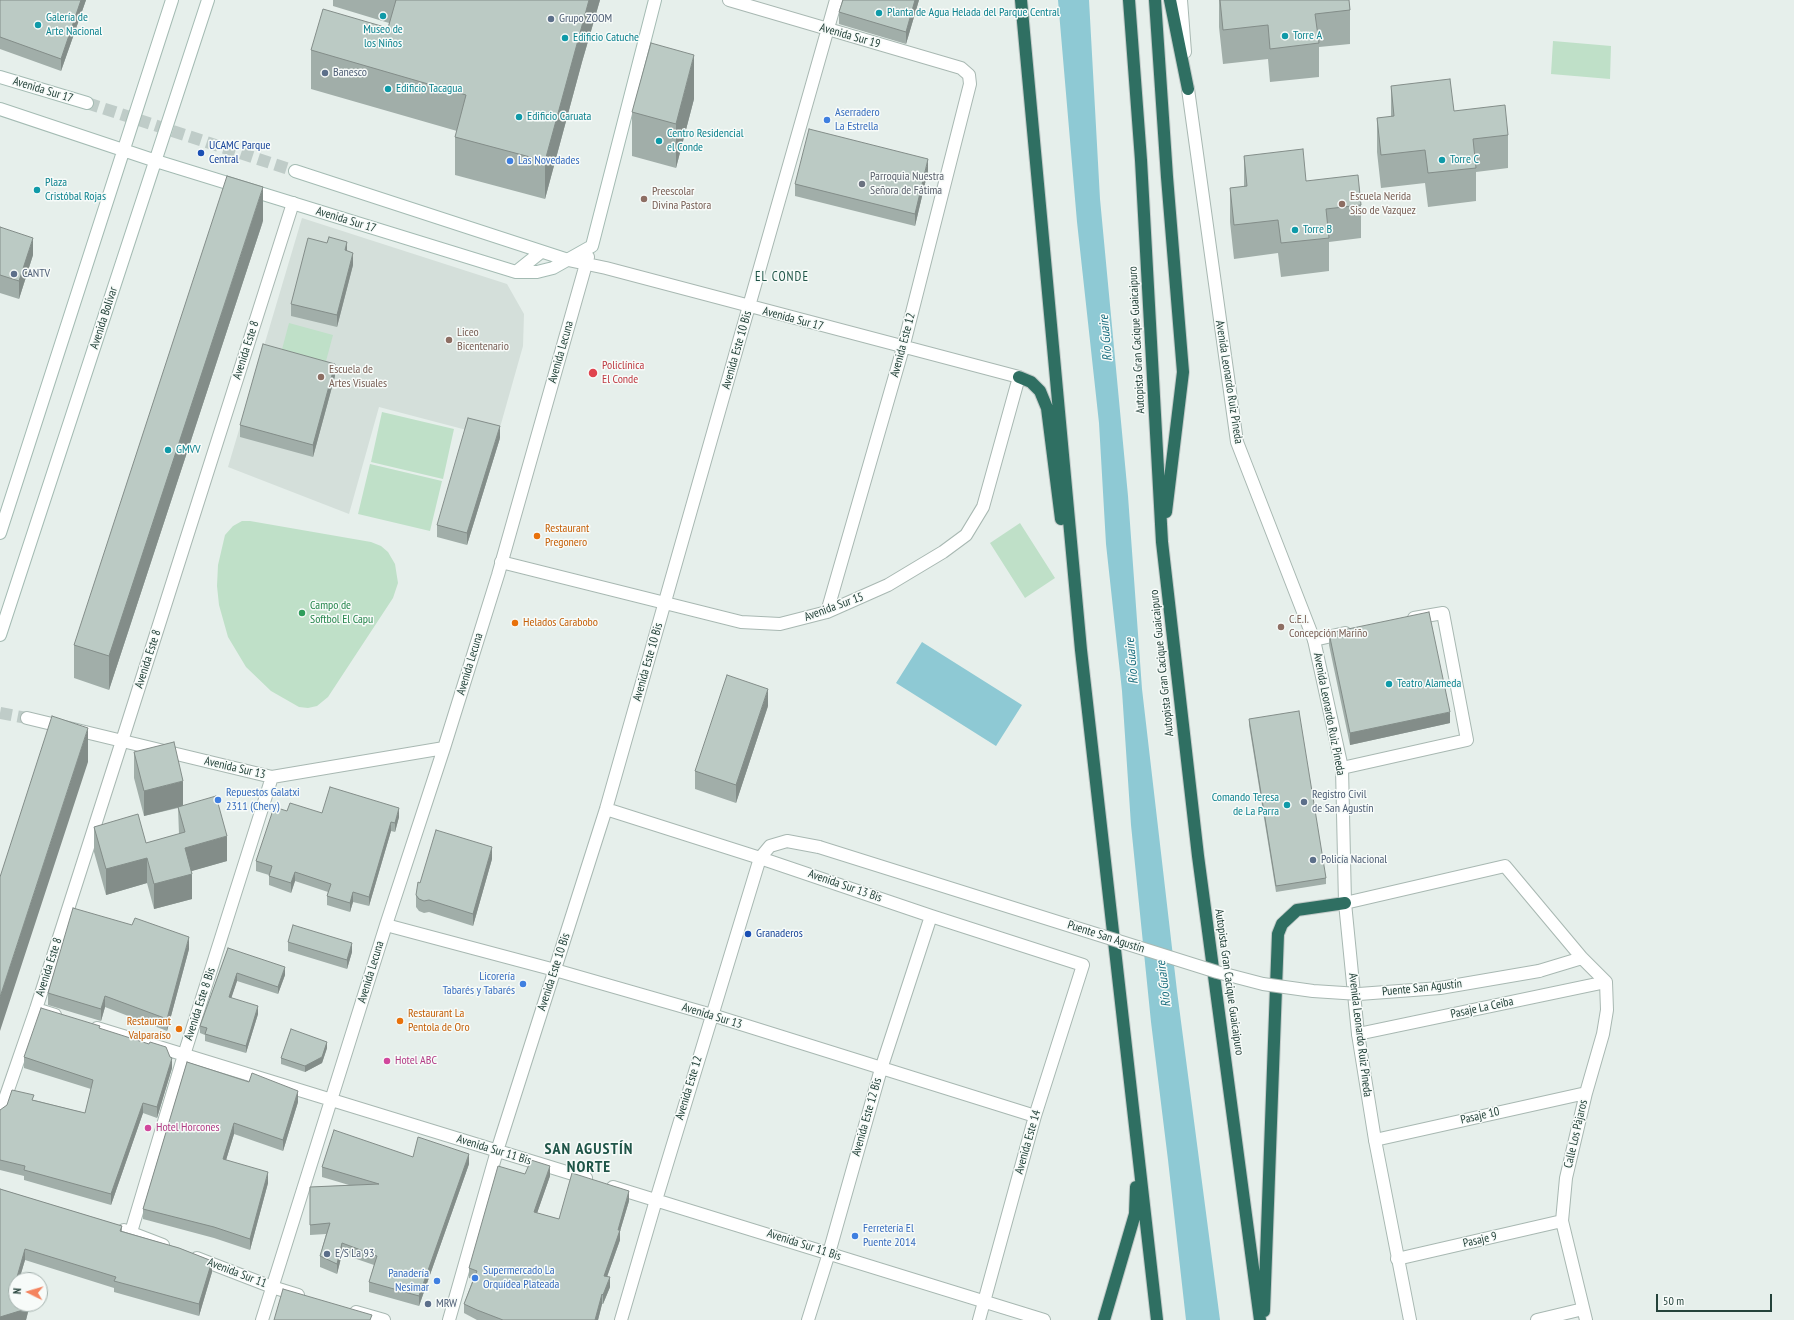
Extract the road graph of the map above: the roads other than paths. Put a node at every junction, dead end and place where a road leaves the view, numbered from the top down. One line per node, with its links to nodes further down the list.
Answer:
1 (172, 0): 17 (street)
2 (208, 0): 18 (street, Avenida Bolívar)
3 (655, 0): 21 (street, Avenida Lecuna)
4 (729, 0): 11 (street, Avenida Sur 19)
5 (836, 0): 11 (street, Avenida Este 10 Bis)
6 (1021, 0): 38 (highway)
7 (1128, 0): 30 (highway, Autopista Gran Cacique Guaicaipuro)
8 (1155, 0): 30 (highway)
9 (1170, 0): 14 (highway)
10 (1181, 0): 14 (street, Avenida Leonardo Ruiz Pineda)
11 (827, 30): 12 (street, Avenida Sur 19); 26 (street, Avenida Este 10 Bis)
12 (969, 75): 27 (street, Avenida Este 12)
13 (0, 77): 15 (street, Avenida Sur 17)
14 (1188, 89): 37 (street, Avenida Leonardo Ruiz Pineda)
15 (87, 103)
16 (0, 109): 17 (street, Avenida Sur 17)
17 (123, 151): 18 (street, Avenida Sur 17); 29 (street)
18 (156, 161): 20 (street, Avenida Sur 17); 36 (street, Avenida Bolívar)
19 (295, 171): 22 (street, Avenida Sur 17)
20 (293, 203): 25 (street, Avenida Sur 17); 40 (street, Avenida Este 8)
21 (592, 246): 23 (street, Avenida Sur 17); 24 (street, Avenida Lecuna)
22 (541, 252): 23 (street, Avenida Sur 17); 25 (street)
23 (568, 260): 24 (street, Avenida Sur 17); 25 (street, Avenida Sur 17)
24 (586, 264): 26 (street, Avenida Sur 17); 31 (street, Avenida Lecuna)
25 (516, 272)
26 (749, 307): 27 (street, Avenida Sur 17); 32 (street, Avenida Este 10 Bis)
27 (903, 348): 28 (street, Avenida Sur 17); 33 (street, Avenida Este 12)
28 (1018, 377): 33 (street, Avenida Sur 15); 38 (highway)
29 (0, 533)
30 (1162, 542): 87 (highway, Autopista Gran Cacique Guaicaipuro)
31 (501, 562): 32 (street, Avenida Sur 15); 41 (street, Avenida Lecuna)
32 (665, 603): 33 (street, Avenida Sur 15); 44 (street, Avenida Este 10 Bis)
33 (827, 612)
34 (1406, 620): 42 (street)
35 (1360, 630): 37 (street)
36 (0, 635)
37 (1314, 640): 42 (street, Avenida Leonardo Ruiz Pineda)
38 (1081, 650): 65 (highway)
39 (27, 718): 40 (street, Avenida Sur 13)
40 (122, 741): 43 (street, Avenida Sur 13); 53 (street, Avenida Este 8)
41 (444, 748): 43 (street, Avenida Sur 13); 48 (street, Avenida Lecuna)
42 (1342, 768): 46 (street, Avenida Leonardo Ruiz Pineda)
43 (272, 777): 58 (street, Avenida Este 8 Bis)
44 (606, 809): 45 (street, Avenida Sur 13 Bis); 51 (street, Avenida Este 10 Bis)
45 (760, 858): 47 (street, Avenida Sur 13 Bis); 49 (street, Puente San Agustín, bridge); 54 (street, Avenida Este 12)
46 (1345, 903): 49 (street); 57 (street, Avenida Leonardo Ruiz Pineda); 88 (highway)
47 (931, 916): 50 (street, Avenida Sur 13 Bis); 59 (street, Avenida Este 12 Bis)
48 (386, 925): 51 (street, Avenida Sur 13); 61 (street, Avenida Lecuna)
49 (1582, 958): 52 (street)
50 (1083, 965): 63 (street, Avenida Este 14)
51 (555, 970): 54 (street, Avenida Sur 13); 66 (street, Avenida Este 10 Bis)
52 (1606, 982): 57 (street, Pasaje La Ceiba); 60 (street, Calle Los Pájaros)
53 (36, 1009): 55 (street); 62 (street, Avenida Este 8)
54 (712, 1015): 59 (street, Avenida Sur 13); 67 (street, Avenida Este 12)
55 (65, 1018)
56 (88, 1025): 58 (street, Avenida Sur 11 Bis)
57 (1358, 1034): 64 (street, Avenida Leonardo Ruiz Pineda)
58 (184, 1055): 61 (street, Avenida Sur 11 Bis); 70 (street, Avenida Este 8 Bis)
59 (881, 1069): 63 (street, Avenida Sur 13); 71 (street, Avenida Este 12 Bis)
60 (1586, 1093): 64 (street, Pasaje 10); 68 (street, Calle Los Pájaros)
61 (331, 1100): 66 (street, Avenida Sur 11 Bis); 73 (street, Avenida Lecuna)
62 (0, 1113)
63 (1035, 1116): 75 (street, Avenida Este 14)
64 (1375, 1140): 72 (street, Avenida Leonardo Ruiz Pineda)
65 (1138, 1150): 85 (highway); 86 (highway)
66 (498, 1151): 67 (street, Avenida Sur 11 Bis); 80 (street, Avenida Este 10 Bis)
67 (656, 1200): 71 (street, Avenida Sur 11 Bis); 81 (street, Avenida Este 12)
68 (1562, 1220): 72 (street, Pasaje 9); 77 (street, Calle Los Pájaros)
69 (116, 1228): 70 (street, Avenida Sur 11)
70 (131, 1232): 73 (street, Avenida Sur 11)
71 (828, 1253): 75 (street, Avenida Sur 11 Bis); 82 (street, Avenida Este 12 Bis)
72 (1397, 1259): 89 (street, Avenida Leonardo Ruiz Pineda)
73 (272, 1287): 74 (street, Avenida Sur 11); 78 (street, Avenida Lecuna)
74 (309, 1298)
75 (984, 1301): 83 (street, Avenida Este 14); 84 (street, Avenida Sur 11 Bis)
76 (346, 1309): 79 (street)
77 (1585, 1315): 90 (street)
78 (262, 1320)
79 (384, 1320)
80 (449, 1320)
81 (621, 1320)
82 (808, 1320)
83 (979, 1320)
84 (1044, 1320)
85 (1104, 1320)
86 (1156, 1320)
87 (1260, 1320)
88 (1264, 1320)
89 (1410, 1320)
90 (1537, 1320)

